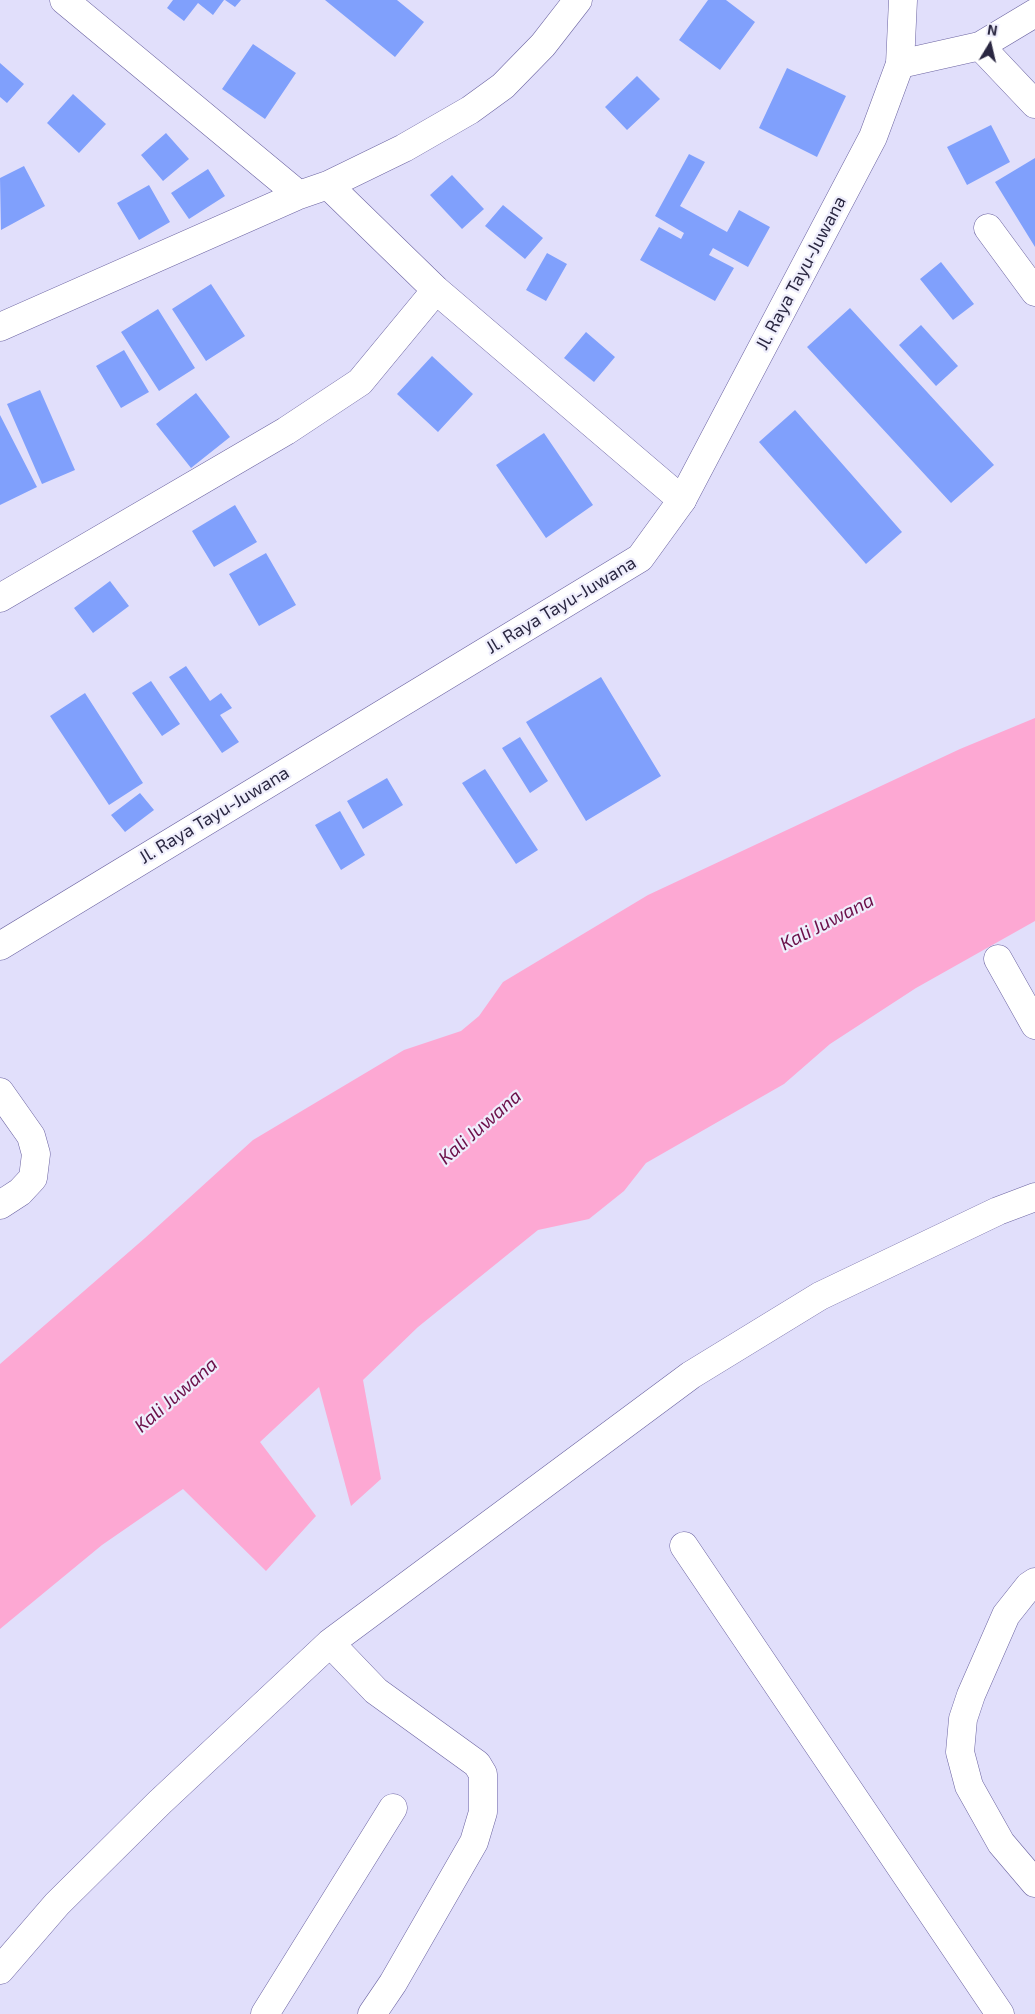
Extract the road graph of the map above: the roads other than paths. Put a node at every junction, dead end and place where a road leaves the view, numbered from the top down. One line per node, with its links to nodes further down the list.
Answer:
1 (64, 0): 9 (street)
2 (578, 0): 8 (street)
3 (903, 0): 6 (street, Jl. Raya Tayu-Juwana)
4 (1035, 13): 5 (street)
5 (980, 46): 6 (street); 7 (street)
6 (900, 64): 14 (street, Jl. Raya Tayu-Juwana)
7 (1035, 104)
8 (328, 185): 9 (street); 11 (street)
9 (298, 195): 13 (street)
10 (988, 228): 12 (street)
11 (436, 290): 14 (street); 15 (street)
12 (1035, 292)
13 (0, 327)
14 (682, 500): 16 (street, Jl. Raya Tayu-Juwana)
15 (0, 598)
16 (0, 946)
17 (998, 959): 18 (street)
18 (1035, 1025)
19 (0, 1092): 21 (street)
20 (1035, 1197): 24 (street)
21 (0, 1205)
22 (684, 1546): 30 (street)
23 (1035, 1582): 26 (street)
24 (330, 1643): 27 (street); 29 (street)
25 (393, 1808): 28 (street)
26 (1035, 1883)
27 (0, 1970)
28 (265, 2014)
29 (372, 2014)
30 (1000, 2014)

